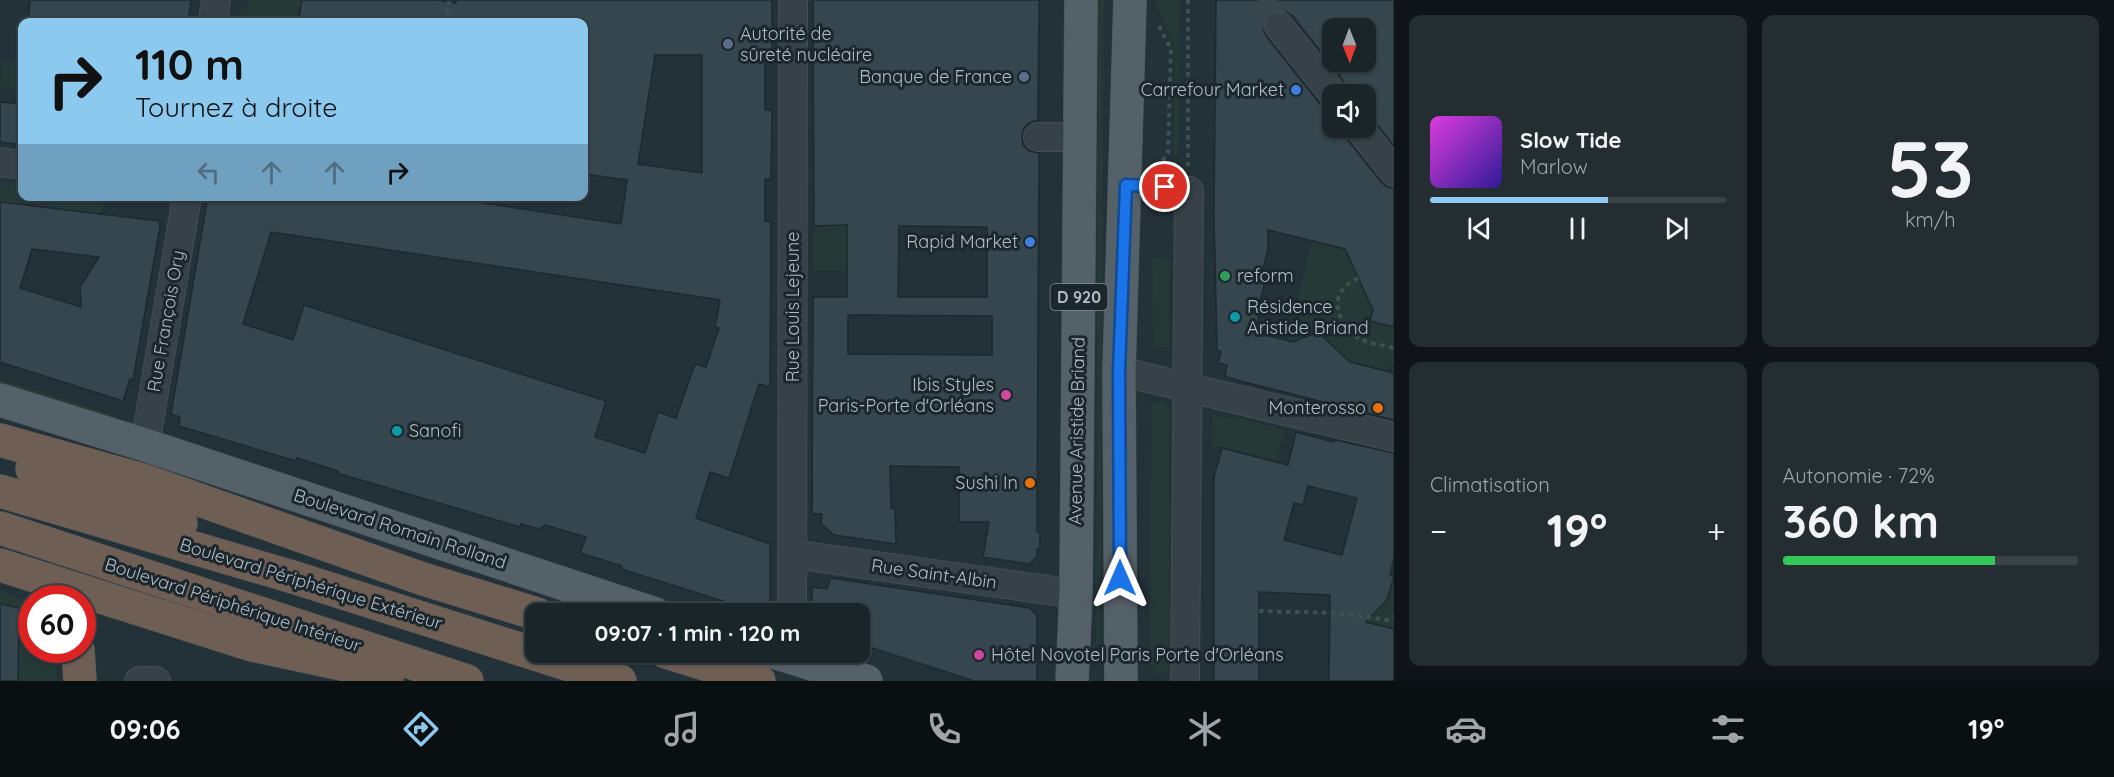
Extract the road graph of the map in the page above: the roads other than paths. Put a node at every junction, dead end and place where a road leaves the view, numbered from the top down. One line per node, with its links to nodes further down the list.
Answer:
1 (216, 0): 6 (street)
2 (793, 0): 26 (street, Rue Louis Lejeune)
3 (1081, 0): 11 (main road, Avenue Aristide Briand / D 920)
4 (1111, 0): 15 (main road)
5 (1130, 0): 15 (main road, D 920)
6 (214, 18)
7 (1279, 26): 8 (street)
8 (1325, 84)
9 (1367, 138): 14 (street)
10 (1038, 146): 11 (street)
11 (1080, 146): 30 (main road, Avenue Aristide Briand / D 920)
12 (0, 162): 13 (street)
13 (18, 164)
14 (1394, 172)
15 (1136, 186): 17 (main road, D 920); 18 (street)
16 (186, 201): 22 (street, Rue François Ory)
17 (1119, 371): 18 (street); 48 (main road, D 920)
18 (1186, 386): 20 (street); 49 (street)
19 (0, 400): 22 (main road, Boulevard Romain Rolland)
20 (1394, 437)
21 (0, 440): 33 (highway)
22 (145, 445): 31 (main road, Boulevard Romain Rolland)
23 (0, 458): 28 (highway)
24 (0, 491): 28 (highway, Boulevard Périphérique Extérieur)
25 (0, 528): 43 (highway, Boulevard Périphérique Intérieur)
26 (792, 554): 30 (street, Rue Saint-Albin); 32 (street, Rue Louis Lejeune)
27 (9, 568): 29 (highway); 34 (highway)
28 (296, 578): 44 (highway, Boulevard Périphérique Extérieur)
29 (33, 585)
30 (1076, 594): 47 (main road, Avenue Aristide Briand / D 920)
31 (623, 603)
32 (792, 603)
33 (525, 610)
34 (252, 645): 41 (highway); 42 (highway)
35 (79, 663): 38 (highway)
36 (701, 663): 45 (highway)
37 (812, 663): 46 (main road)
38 (80, 681)
39 (139, 681): 40 (street)
40 (156, 681)
41 (323, 681)
42 (420, 681)
43 (467, 681)
44 (620, 681)
45 (759, 681)
46 (866, 681)
47 (1072, 681)
48 (1121, 681)
49 (1185, 681)

